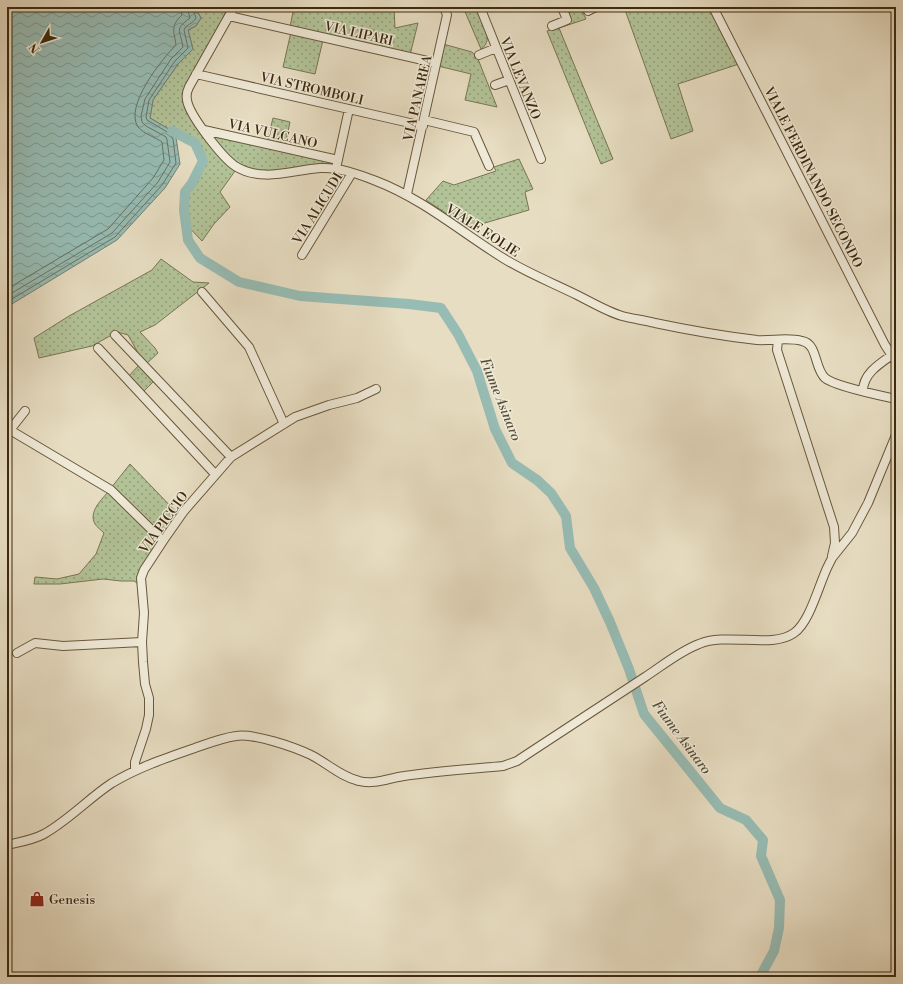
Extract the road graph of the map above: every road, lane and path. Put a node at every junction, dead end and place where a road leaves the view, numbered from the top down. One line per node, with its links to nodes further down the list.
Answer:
1 (234, 7): 6 (street, VIALE EOLIE)
2 (444, 7): 10 (street, VIA PANAREA)
3 (480, 7): 8 (street, VIA LEVANZO)
4 (562, 7): 7 (street)
5 (713, 7): 27 (street, VIALE FERDINANDO SECONDO)
6 (229, 16): 10 (street, VIA LIPARI); 11 (street, VIALE EOLIE)
7 (552, 26)
8 (496, 48): 9 (street); 12 (street, VIA LEVANZO)
9 (479, 55)
10 (436, 63): 15 (street, VIA PANAREA)
11 (196, 74): 14 (street, VIA STROMBOLI); 16 (street, VIALE EOLIE)
12 (509, 80): 13 (street); 17 (street, VIA LEVANZO)
13 (496, 85)
14 (349, 109): 15 (street, VIA STROMBOLI); 18 (street)
15 (424, 123): 19 (street, VIA STROMBOLI); 21 (street, VIA PANAREA)
16 (204, 130): 18 (street, VIA VULCANO); 18 (street, VIALE EOLIE)
17 (541, 159)
18 (337, 164): 20 (street, VIALE EOLIE)
19 (489, 166)
20 (352, 173): 21 (street, VIALE EOLIE); 22 (street, VIA ALICUDI)
21 (407, 194): 25 (street, VIALE EOLIE)
22 (302, 255)
23 (202, 292): 34 (street)
24 (115, 335): 38 (street)
25 (778, 340): 29 (street, VIALE EOLIE); 41 (street)
26 (98, 348): 39 (street)
27 (894, 359): 29 (street)
28 (376, 389): 34 (street, VIA PICCIO)
29 (863, 391): 31 (street, VIALE EOLIE)
30 (896, 392): 31 (street)
31 (879, 395): 32 (street, VIALE EOLIE)
32 (896, 399)
33 (25, 411): 35 (street)
34 (284, 424): 38 (street, VIA PICCIO)
35 (8, 429): 40 (street)
36 (896, 435): 37 (street)
37 (893, 446): 41 (street)
38 (231, 457): 39 (street, VIA PICCIO)
39 (215, 474): 40 (street, VIA PICCIO)
40 (163, 541): 42 (street, VIA PICCIO)
41 (832, 558): 44 (street)
42 (142, 642): 43 (street); 44 (street, VIA PICCIO)
43 (17, 653)
44 (135, 770): 45 (street)
45 (7, 845)

